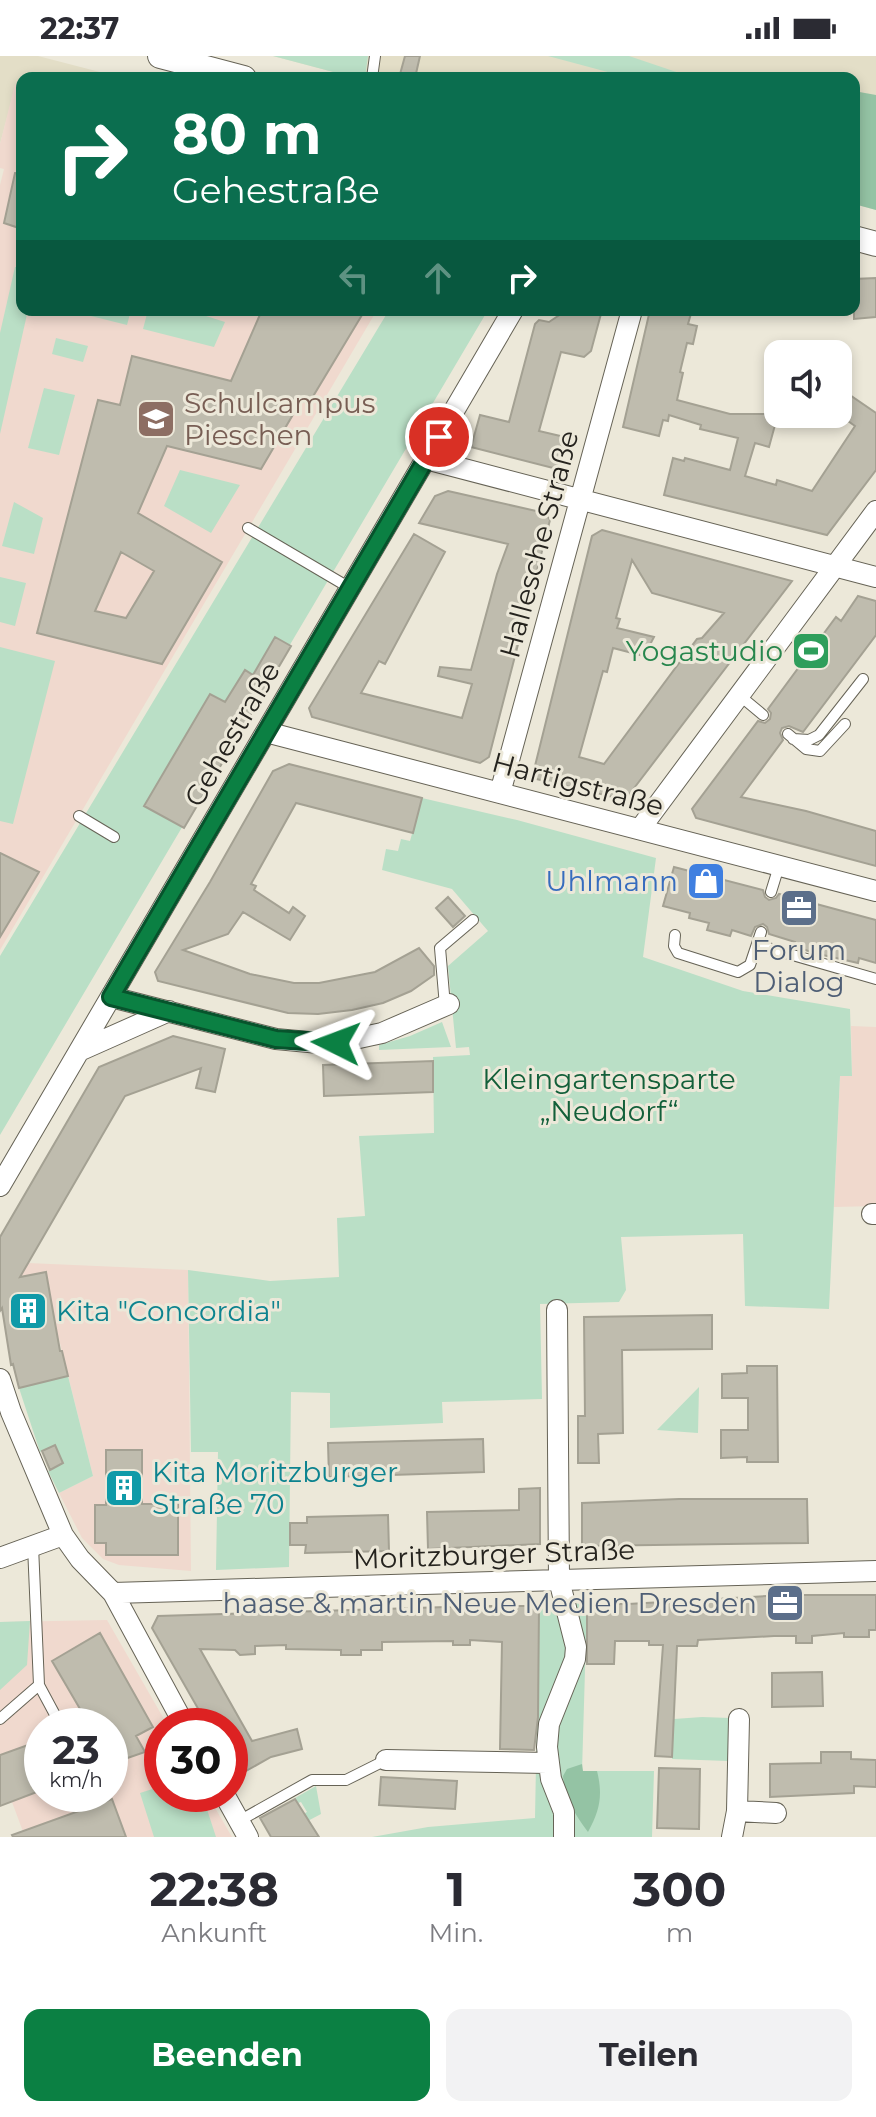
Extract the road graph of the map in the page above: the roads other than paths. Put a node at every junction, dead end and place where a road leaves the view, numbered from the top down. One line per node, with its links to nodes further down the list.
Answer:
1 (160, 56): 2 (street)
2 (221, 72)
3 (509, 316): 5 (street, Gehestraße)
4 (630, 316): 6 (street, Hallesche Straße)
5 (426, 459): 6 (street); 11 (street, Gehestraße)
6 (580, 500): 9 (street); 17 (street, Hallesche Straße)
7 (876, 511): 9 (street)
8 (248, 528): 11 (lane)
9 (835, 566): 10 (street); 13 (street)
10 (876, 577)
11 (350, 588): 16 (street, Gehestraße)
12 (863, 679): 15 (lane)
13 (739, 695): 14 (lane); 19 (street)
14 (763, 715)
15 (845, 724)
16 (266, 732): 17 (street, Hartigstraße); 29 (street, Gehestraße)
17 (500, 793): 19 (street, Hartigstraße)
18 (79, 816): 20 (lane)
19 (640, 829): 21 (street, Hartigstraße)
20 (114, 837)
21 (779, 866): 22 (street, Hartigstraße); 23 (lane)
22 (875, 889)
23 (771, 892)
24 (473, 920): 30 (lane)
25 (761, 932): 27 (lane)
26 (675, 935): 27 (lane)
27 (758, 945): 28 (lane)
28 (876, 979)
29 (111, 997): 31 (street); 32 (street, Gehestraße)
30 (447, 1005): 31 (street)
31 (169, 1011): 32 (street)
32 (79, 1051): 33 (street, Gehestraße)
33 (0, 1186)
34 (557, 1310): 40 (street)
35 (0, 1379): 36 (street)
36 (63, 1535): 37 (street); 41 (street)
37 (33, 1546): 38 (street); 42 (lane)
38 (0, 1558)
39 (876, 1571): 40 (street, Moritzburger Straße)
40 (559, 1580): 41 (street, Moritzburger Straße); 48 (street)
41 (113, 1593): 44 (street)
42 (39, 1685): 43 (lane); 45 (lane)
43 (51, 1708)
44 (175, 1708)
45 (0, 1719)
46 (739, 1719): 49 (street)
47 (386, 1760): 48 (street); 51 (lane)
48 (547, 1763): 52 (street)
49 (737, 1811): 50 (street); 53 (street)
50 (776, 1813)
51 (244, 1829)
52 (564, 1837)
53 (732, 1837)

